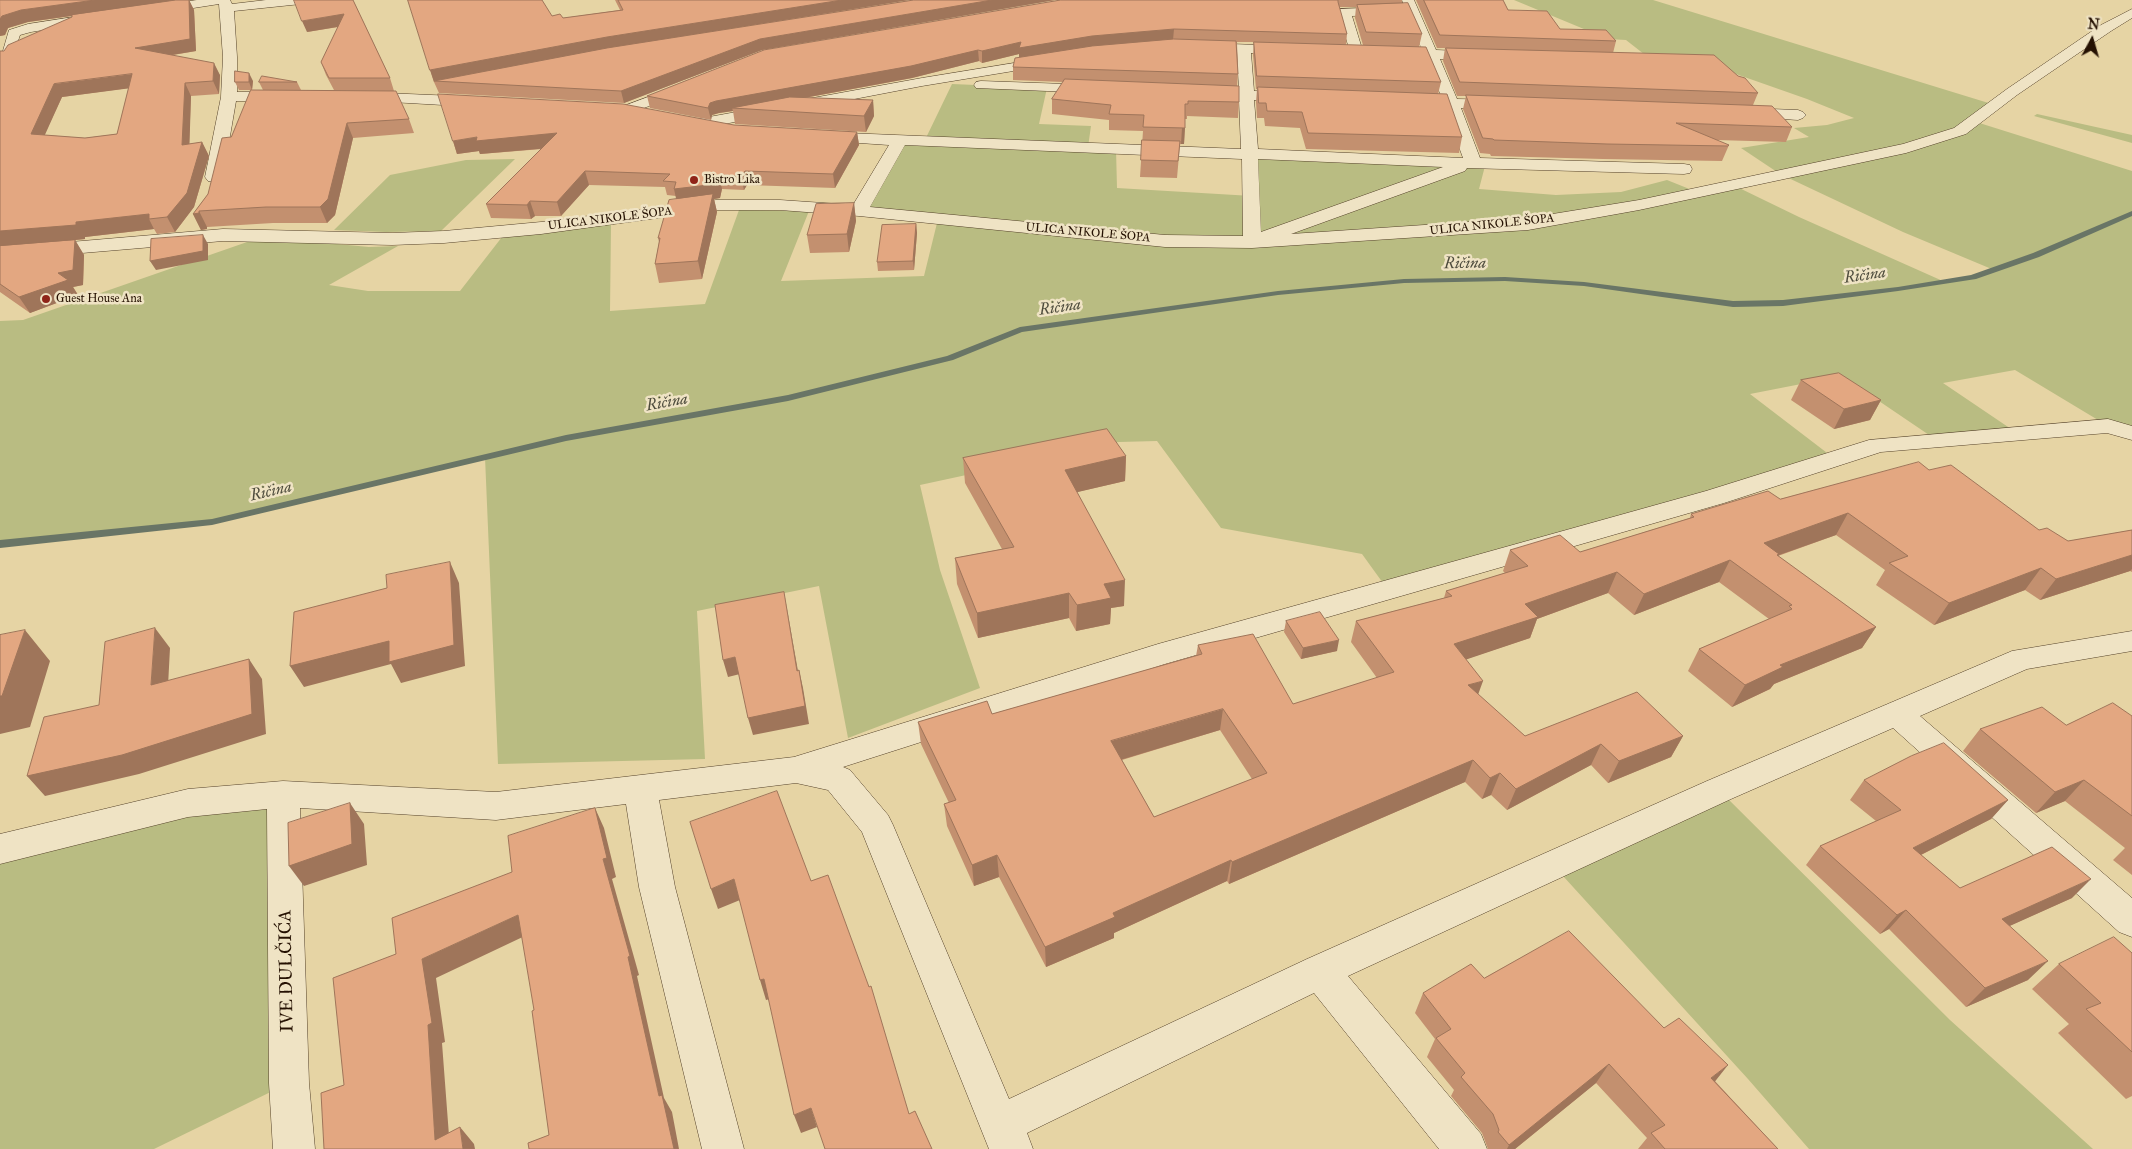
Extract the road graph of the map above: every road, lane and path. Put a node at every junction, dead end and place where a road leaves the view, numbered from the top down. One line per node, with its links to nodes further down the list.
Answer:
1 (301, 0): 2 (street)
2 (225, 3): 4 (street); 23 (street)
3 (1410, 5): 11 (street); 12 (street)
4 (145, 11)
5 (2132, 13): 48 (street, ULICA NIKOLE ŠOPA)
6 (106, 16): 15 (street)
7 (1188, 47): 8 (street)
8 (1244, 48): 9 (street); 21 (street)
9 (1300, 50)
10 (1337, 52): 11 (street)
11 (1356, 52): 12 (street)
12 (1430, 55): 13 (street); 29 (street)
13 (1498, 56)
14 (1064, 58): 16 (street)
15 (6, 59)
16 (922, 82): 19 (street); 37 (street)
17 (693, 84): 32 (street)
18 (444, 86): 25 (street)
19 (1107, 90)
20 (1186, 93): 21 (street)
21 (1246, 95): 26 (street); 41 (street)
22 (297, 96): 23 (street)
23 (229, 97): 44 (street)
24 (346, 97): 25 (street)
25 (385, 98): 28 (street)
26 (1315, 98)
27 (1402, 101): 29 (street)
28 (489, 102)
29 (1451, 103): 30 (street); 42 (street)
30 (1520, 106)
31 (606, 109): 32 (street)
32 (626, 110): 34 (street)
33 (1729, 112): 35 (street)
34 (653, 115)
35 (1798, 115)
36 (680, 120): 37 (street)
37 (698, 124): 38 (street)
38 (747, 132)
39 (806, 136): 40 (street)
40 (899, 141): 41 (street); 45 (street)
41 (1249, 153): 42 (street); 48 (street)
42 (1473, 163): 43 (street); 48 (street)
43 (1684, 169)
44 (210, 190)
45 (858, 211): 47 (street, ULICA NIKOLE ŠOPA); 48 (street, ULICA NIKOLE ŠOPA)
46 (196, 220): 47 (street)
47 (184, 237): 49 (street, ULICA NIKOLE ŠOPA)
48 (1252, 242)
49 (0, 254)
50 (2132, 433): 53 (street)
51 (2132, 641): 52 (street)
52 (1896, 713): 57 (street); 58 (street)
53 (796, 770): 54 (street); 59 (street)
54 (640, 789): 55 (street); 61 (street)
55 (283, 794): 56 (street); 60 (street, IVE DULČIĆA)
56 (0, 849)
57 (2132, 921)
58 (1320, 972): 59 (street); 62 (street)
59 (1005, 1137)
60 (294, 1149)
61 (723, 1149)
62 (1466, 1149)

